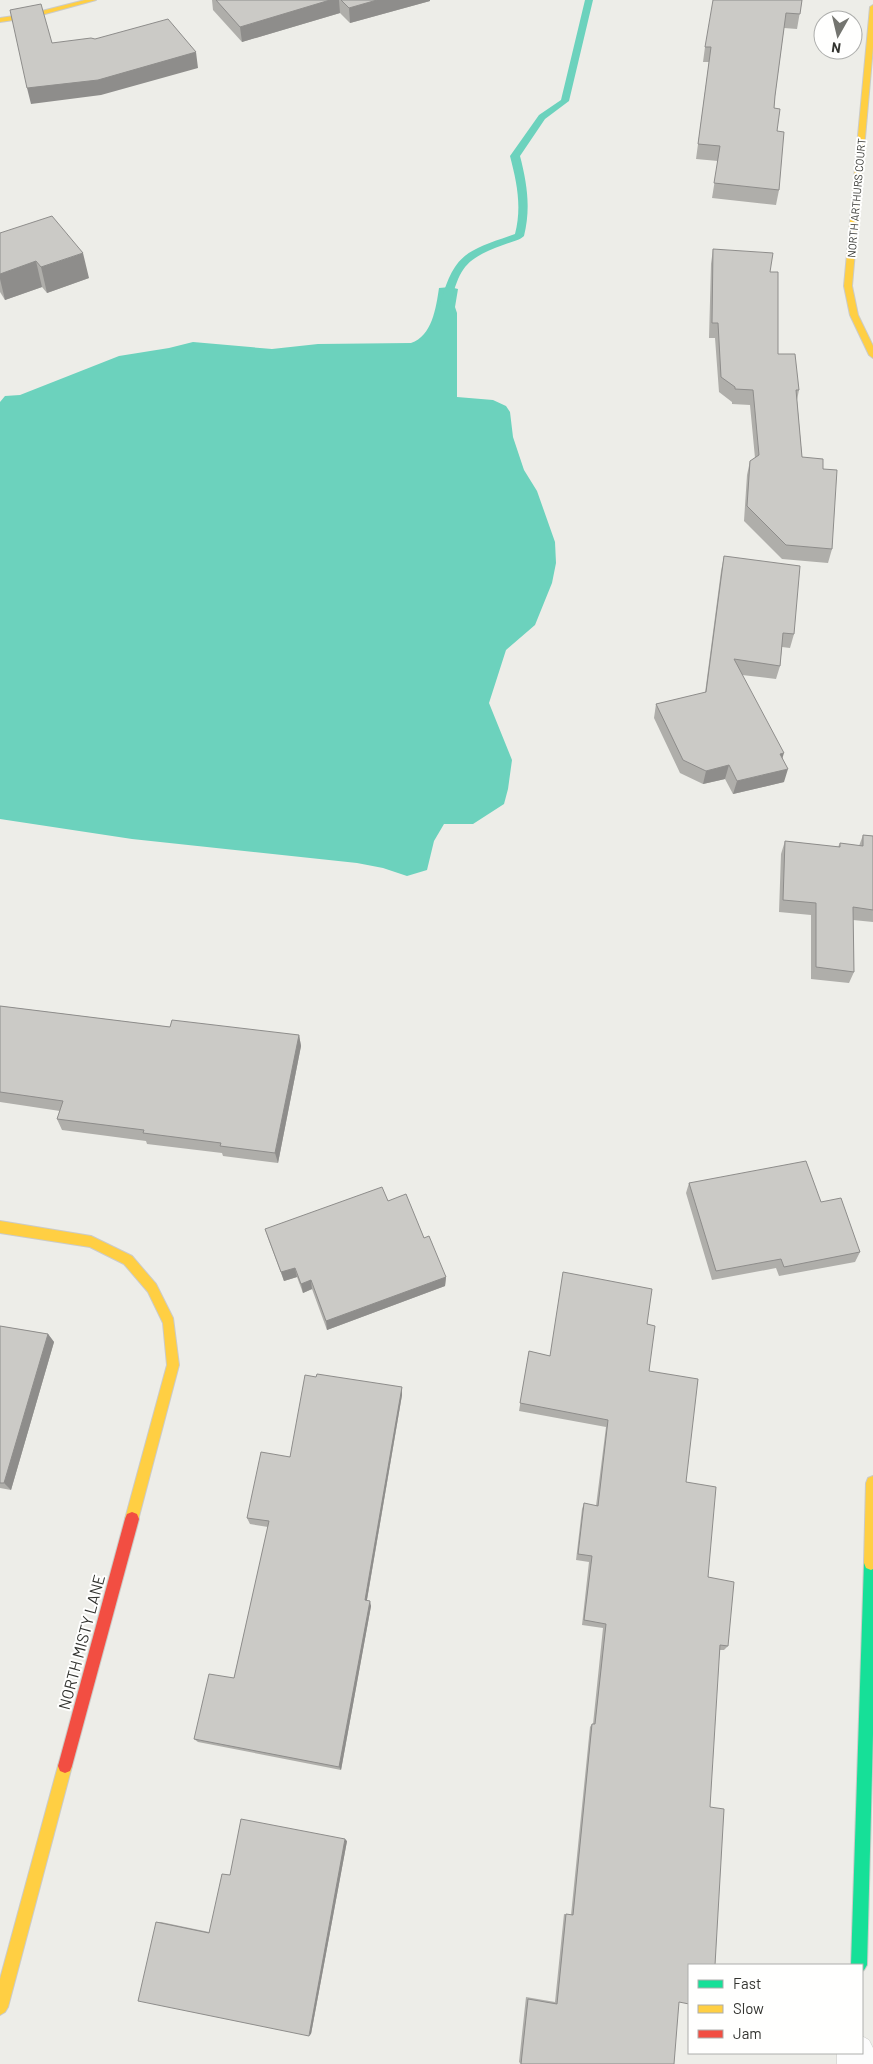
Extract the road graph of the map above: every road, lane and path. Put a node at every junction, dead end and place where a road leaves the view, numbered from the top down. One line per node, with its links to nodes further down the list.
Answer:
1 (93, 0): 3 (street)
2 (873, 7): 4 (street, NORTH ARTHURS COURT)
3 (0, 20)
4 (873, 355)
5 (0, 1227): 8 (street, NORTH MISTY LANE)
6 (873, 1483): 7 (street)
7 (859, 1964)
8 (3, 1986)

